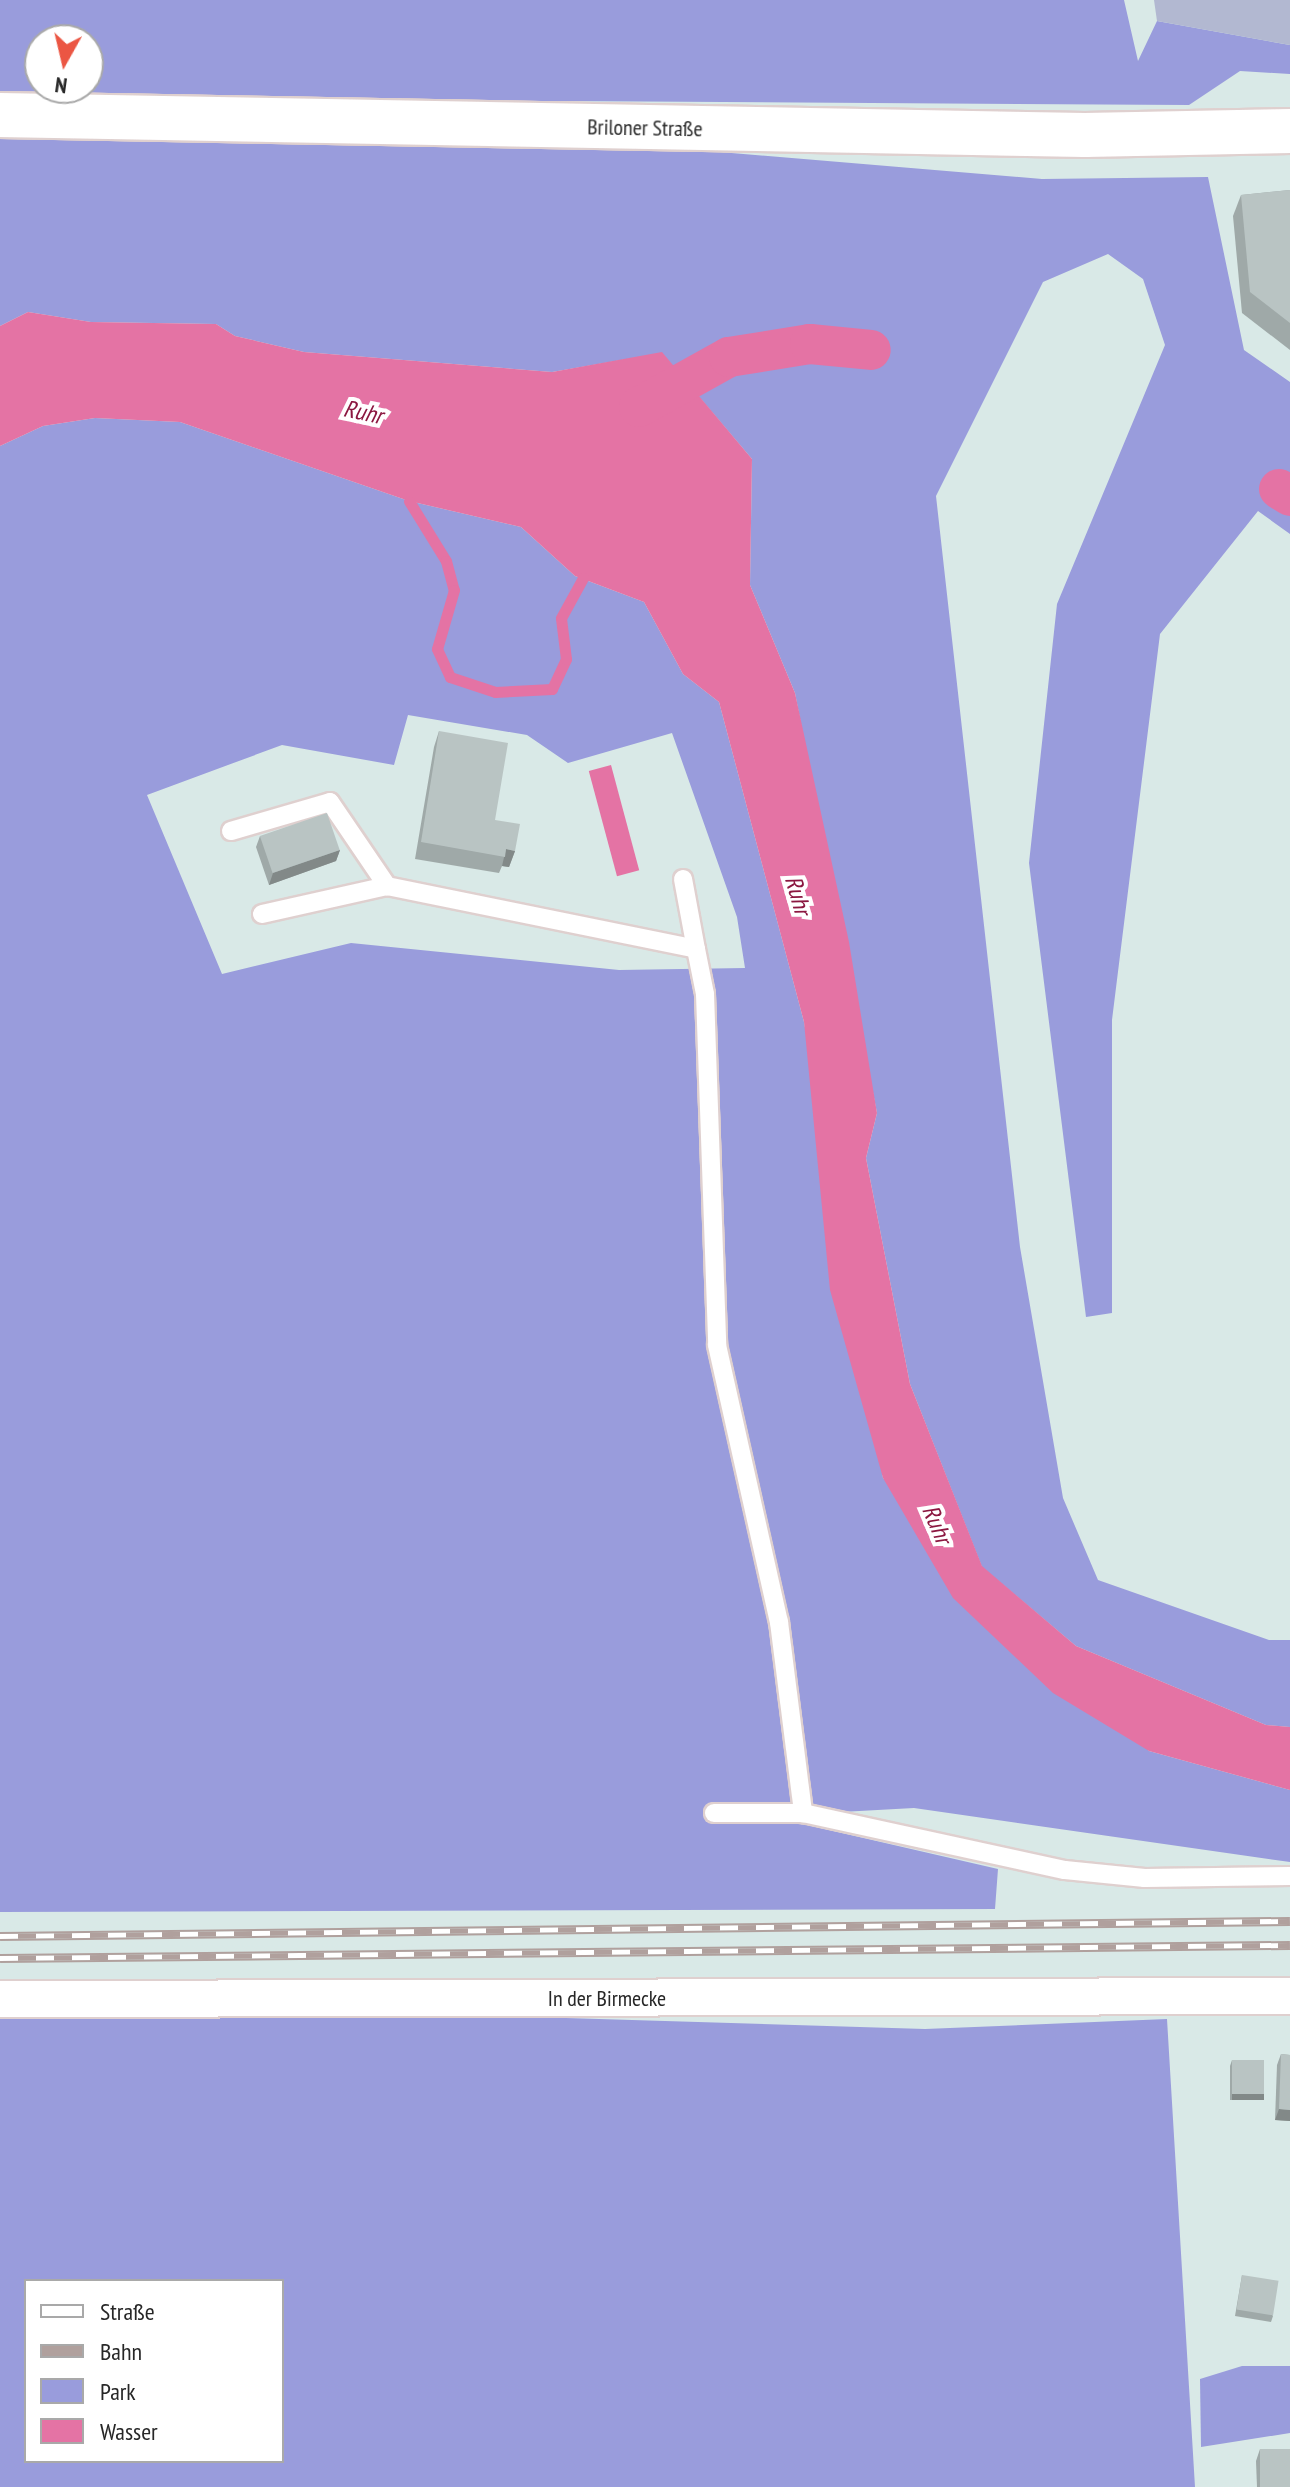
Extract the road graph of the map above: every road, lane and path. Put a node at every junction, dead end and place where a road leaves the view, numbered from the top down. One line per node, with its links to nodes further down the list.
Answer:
1 (0, 115): 2 (main road, Briloner Straße)
2 (1290, 131)
3 (231, 831): 5 (lane)
4 (683, 879): 7 (lane)
5 (387, 886): 6 (lane); 7 (lane)
6 (262, 914)
7 (696, 949): 9 (lane)
8 (714, 1813): 9 (lane)
9 (803, 1813): 10 (lane)
10 (1290, 1876)
11 (1290, 1996): 12 (street, In der Birmecke)
12 (0, 1999)

